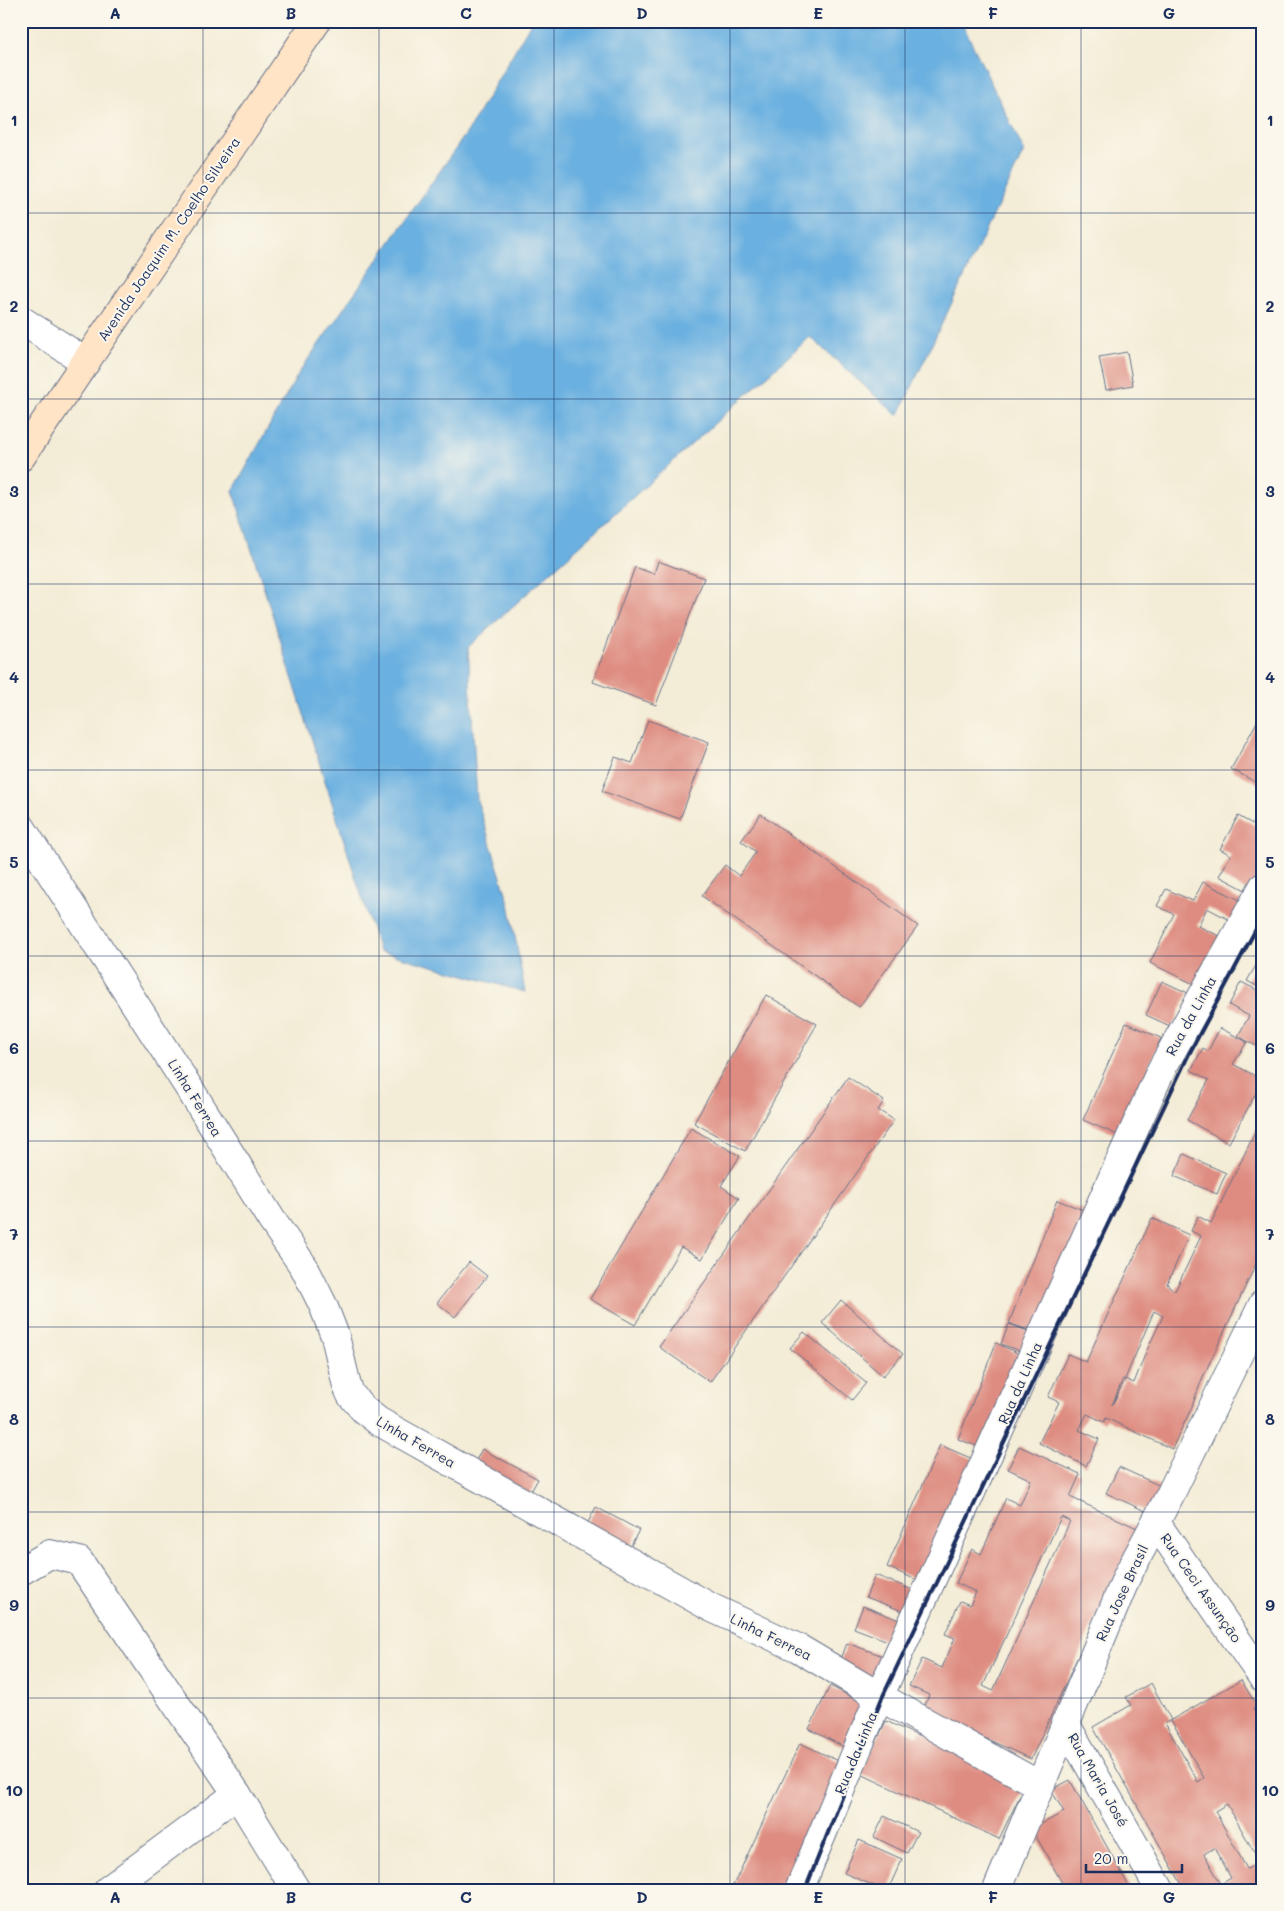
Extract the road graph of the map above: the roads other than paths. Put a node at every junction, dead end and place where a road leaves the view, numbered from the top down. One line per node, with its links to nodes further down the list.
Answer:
1 (317, 21): 3 (main road, Avenida Joaquim M. Coelho Silveira)
2 (21, 320): 3 (street)
3 (86, 362): 4 (main road, Avenida Joaquim M. Coelho Silveira)
4 (21, 457)
5 (21, 827): 11 (street, Linha Ferrea)
6 (1263, 887): 11 (street, Rua da Linha)
7 (1262, 1309): 8 (street, Rua Jose Brasil)
8 (1156, 1523): 10 (street, Rua Ceci Assunção); 12 (street, Rua Jose Brasil)
9 (21, 1571): 14 (street)
10 (1263, 1678)
11 (879, 1697): 13 (street, Linha Ferrea); 17 (street, Rua da Linha)
12 (1065, 1723): 13 (street, Rua Jose Brasil); 19 (street, Rua Maria José)
13 (1039, 1785): 18 (street, Rua Jose Brasil)
14 (237, 1794): 15 (street); 16 (street)
15 (108, 1890)
16 (296, 1890)
17 (799, 1890)
18 (997, 1890)
19 (1160, 1890)

